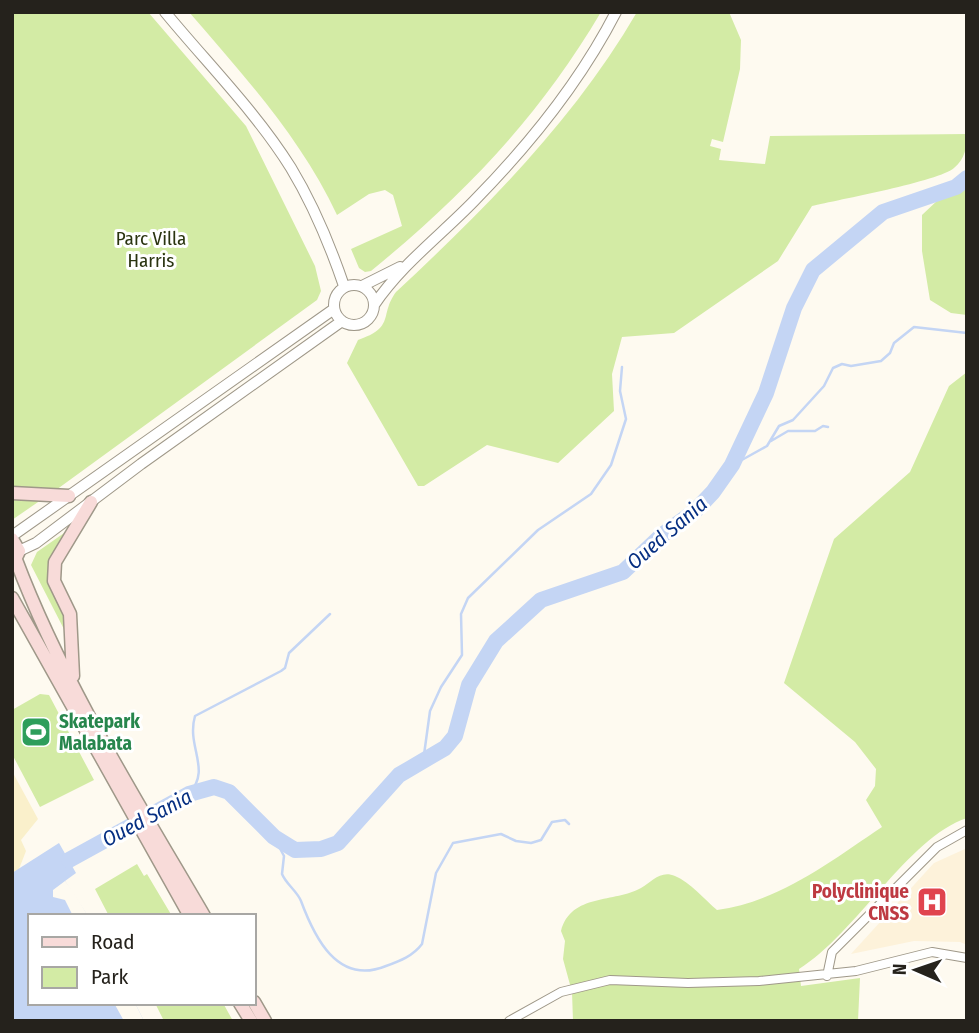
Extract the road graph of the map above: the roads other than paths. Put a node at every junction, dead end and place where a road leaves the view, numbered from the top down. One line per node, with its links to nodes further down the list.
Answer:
1 (165, 12): 4 (street)
2 (618, 12): 3 (street)
3 (406, 264): 5 (street); 6 (street)
4 (344, 286): 5 (street); 7 (street)
5 (362, 286): 6 (street)
6 (374, 305): 8 (street)
7 (334, 309): 8 (street); 10 (street)
8 (342, 321): 11 (street)
9 (12, 493): 10 (main road)
10 (69, 496): 12 (street)
11 (91, 502): 12 (street); 14 (main road)
12 (14, 550): 14 (main road)
13 (12, 598): 15 (main road)
14 (76, 687): 15 (main road)
15 (131, 802): 17 (main road)
16 (967, 830): 21 (street)
17 (152, 837): 18 (main road); 19 (main road)
18 (189, 914)
19 (203, 914)
20 (967, 958): 21 (street)
21 (827, 976): 26 (street)
22 (241, 1005): 24 (main road)
23 (256, 1005): 25 (main road)
24 (251, 1021)
25 (265, 1021)
26 (509, 1021)

